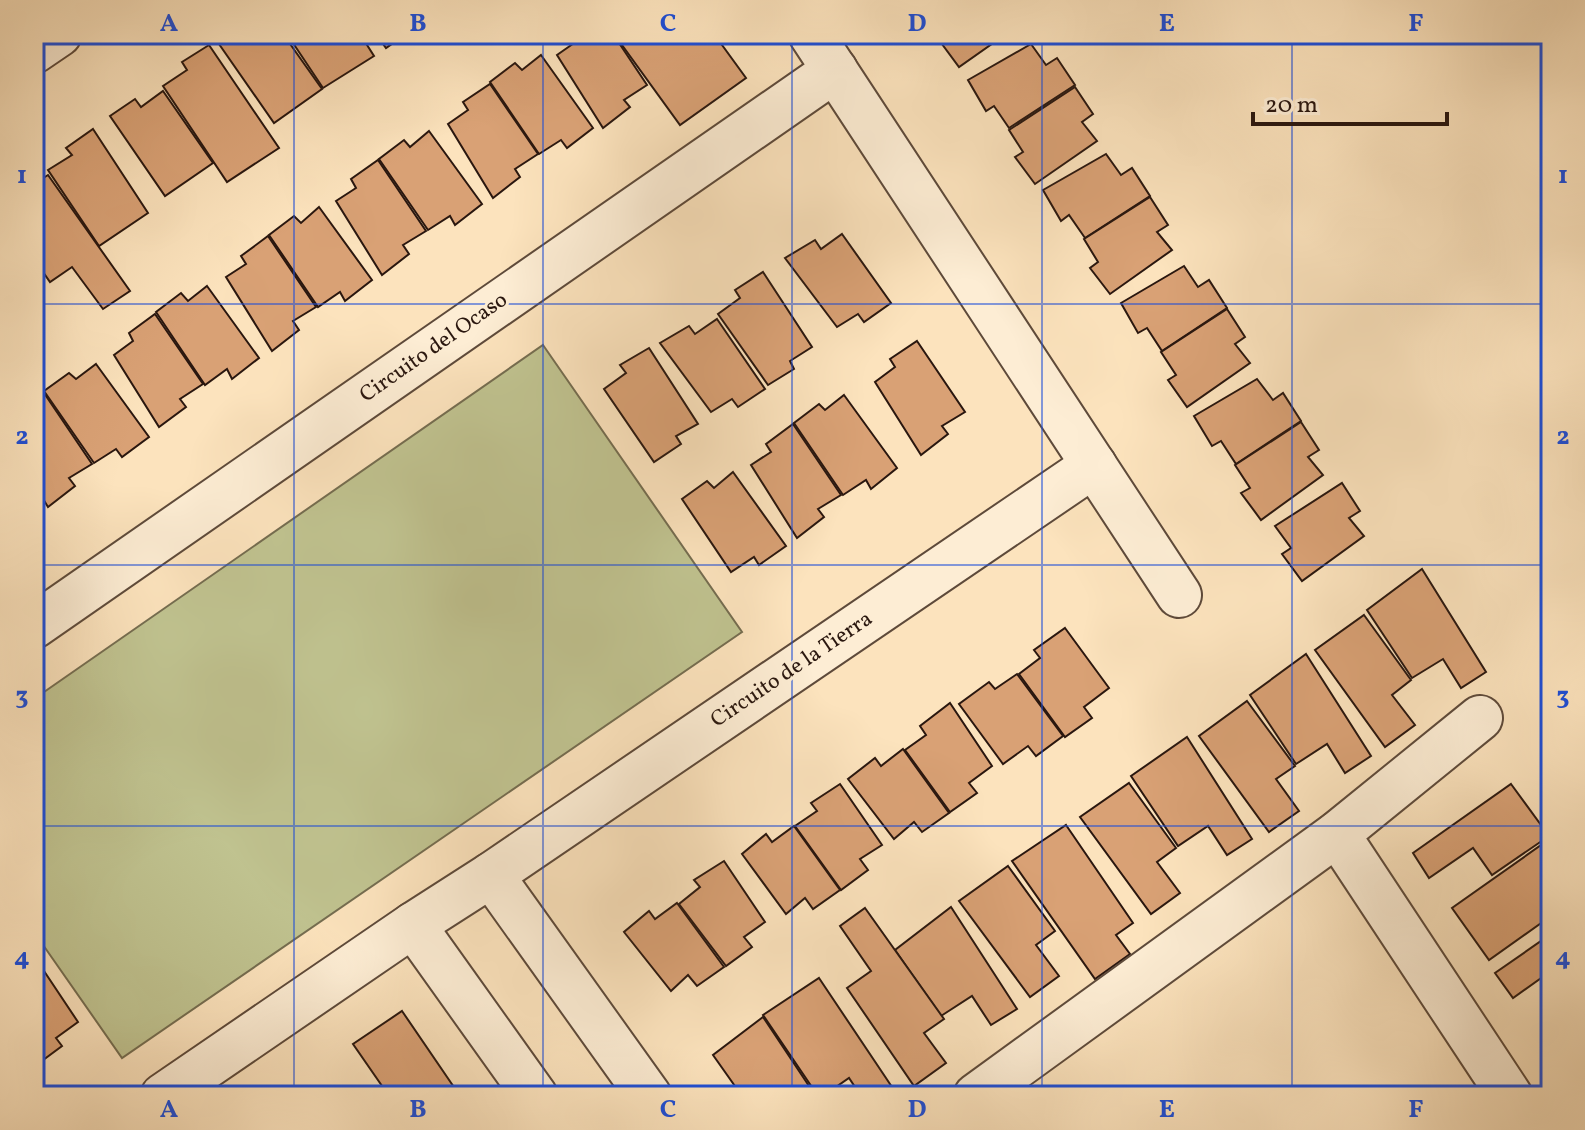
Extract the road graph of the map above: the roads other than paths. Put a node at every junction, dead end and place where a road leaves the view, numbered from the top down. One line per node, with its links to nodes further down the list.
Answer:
1 (59, 34): 3 (street)
2 (811, 34): 4 (street)
3 (34, 51)
4 (835, 70): 5 (street); 7 (street, Circuito del Ocaso)
5 (1094, 465): 6 (street); 10 (street, Circuito de la Tierra)
6 (1179, 595)
7 (34, 626)
8 (1480, 718): 9 (street)
9 (1337, 834): 15 (street); 16 (street)
10 (491, 875): 11 (street, Circuito de la Tierra); 14 (street)
11 (413, 925): 12 (street, Circuito de la Tierra); 13 (street)
12 (163, 1096)
13 (535, 1096)
14 (649, 1096)
15 (976, 1096)
16 (1510, 1096)

